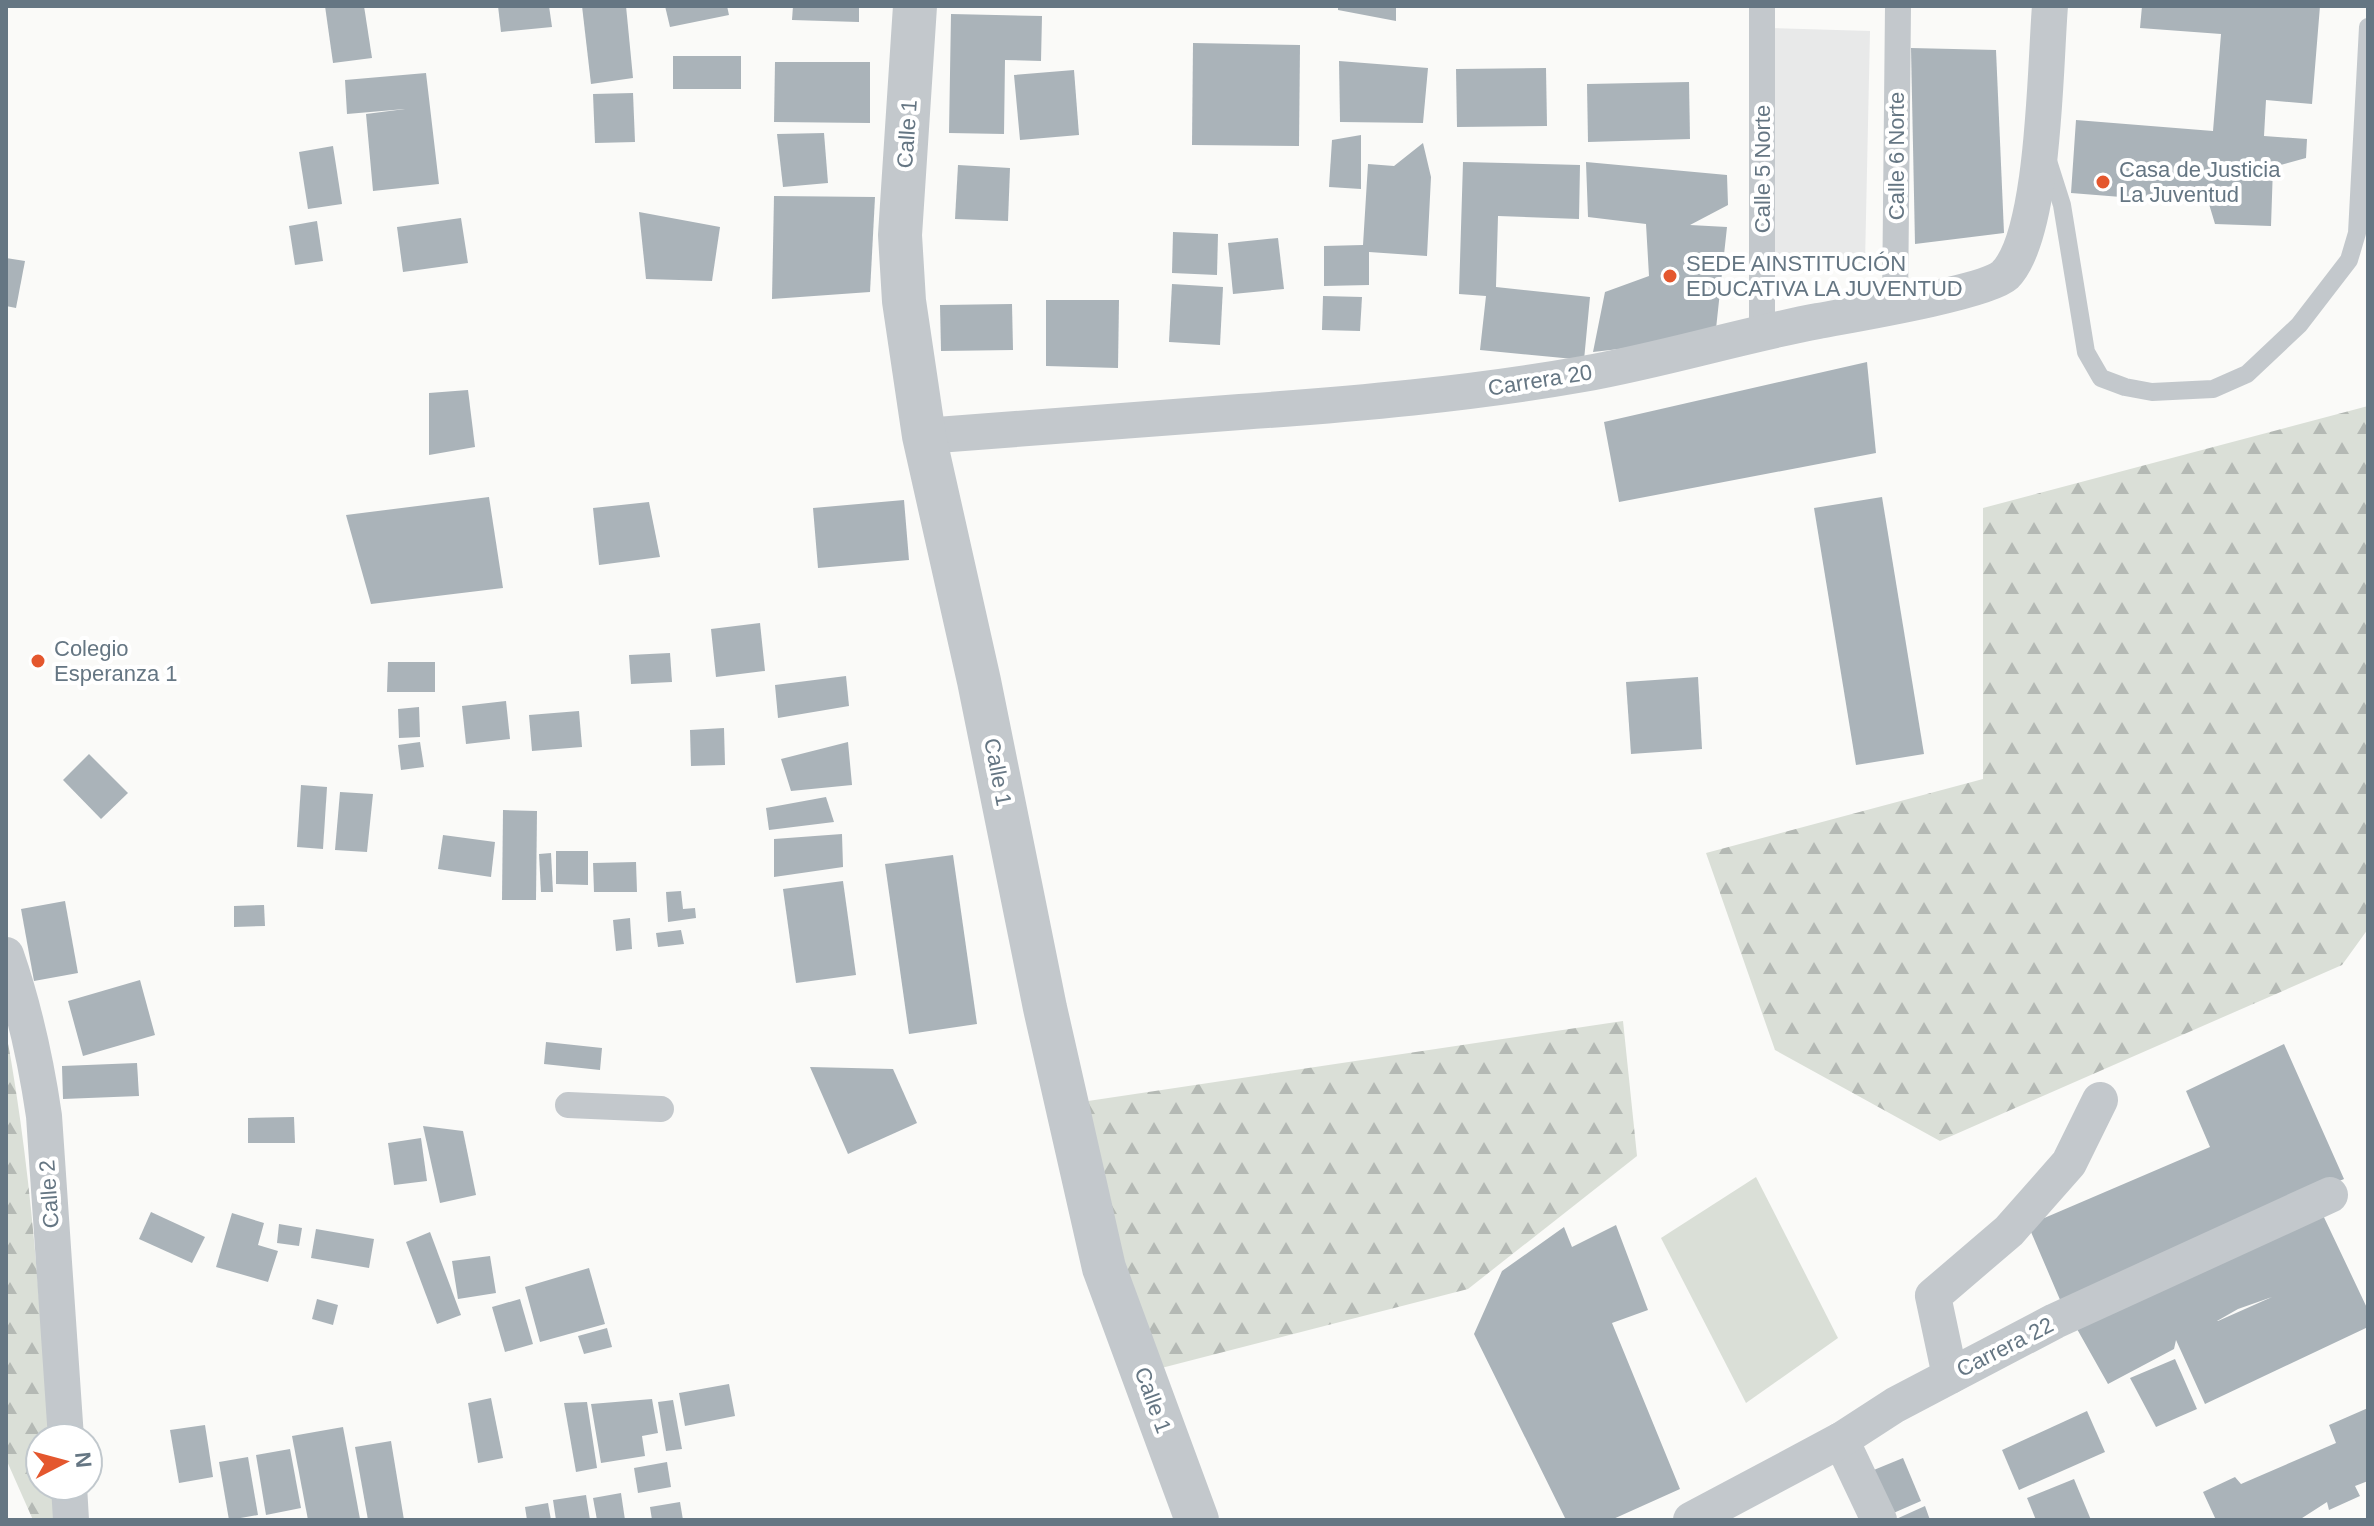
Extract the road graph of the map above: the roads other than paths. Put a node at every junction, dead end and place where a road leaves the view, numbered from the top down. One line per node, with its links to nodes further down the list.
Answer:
1 (915, 6): 9 (street, Calle 1)
2 (1762, 6): 8 (street, Calle 5 Norte)
3 (1898, 6): 7 (street, Calle 6 Norte)
4 (2050, 6): 6 (street, Carrera 20)
5 (2368, 27): 6 (lane)
6 (2041, 141): 7 (street, Carrera 20)
7 (1895, 306): 8 (street, Carrera 20)
8 (1762, 332): 9 (street, Carrera 20)
9 (924, 436): 18 (street, Calle 1)
10 (6, 955): 16 (street, Calle 2)
11 (2100, 1100): 15 (street)
12 (568, 1105): 13 (street)
13 (661, 1109)
14 (2330, 1195): 15 (street, Carrera 22)
15 (1950, 1376): 17 (street, Carrera 22)
16 (65, 1422)
17 (1841, 1440): 19 (street, Carrera 22); 20 (street)
18 (1197, 1520)
19 (1691, 1520)
20 (1879, 1520)

